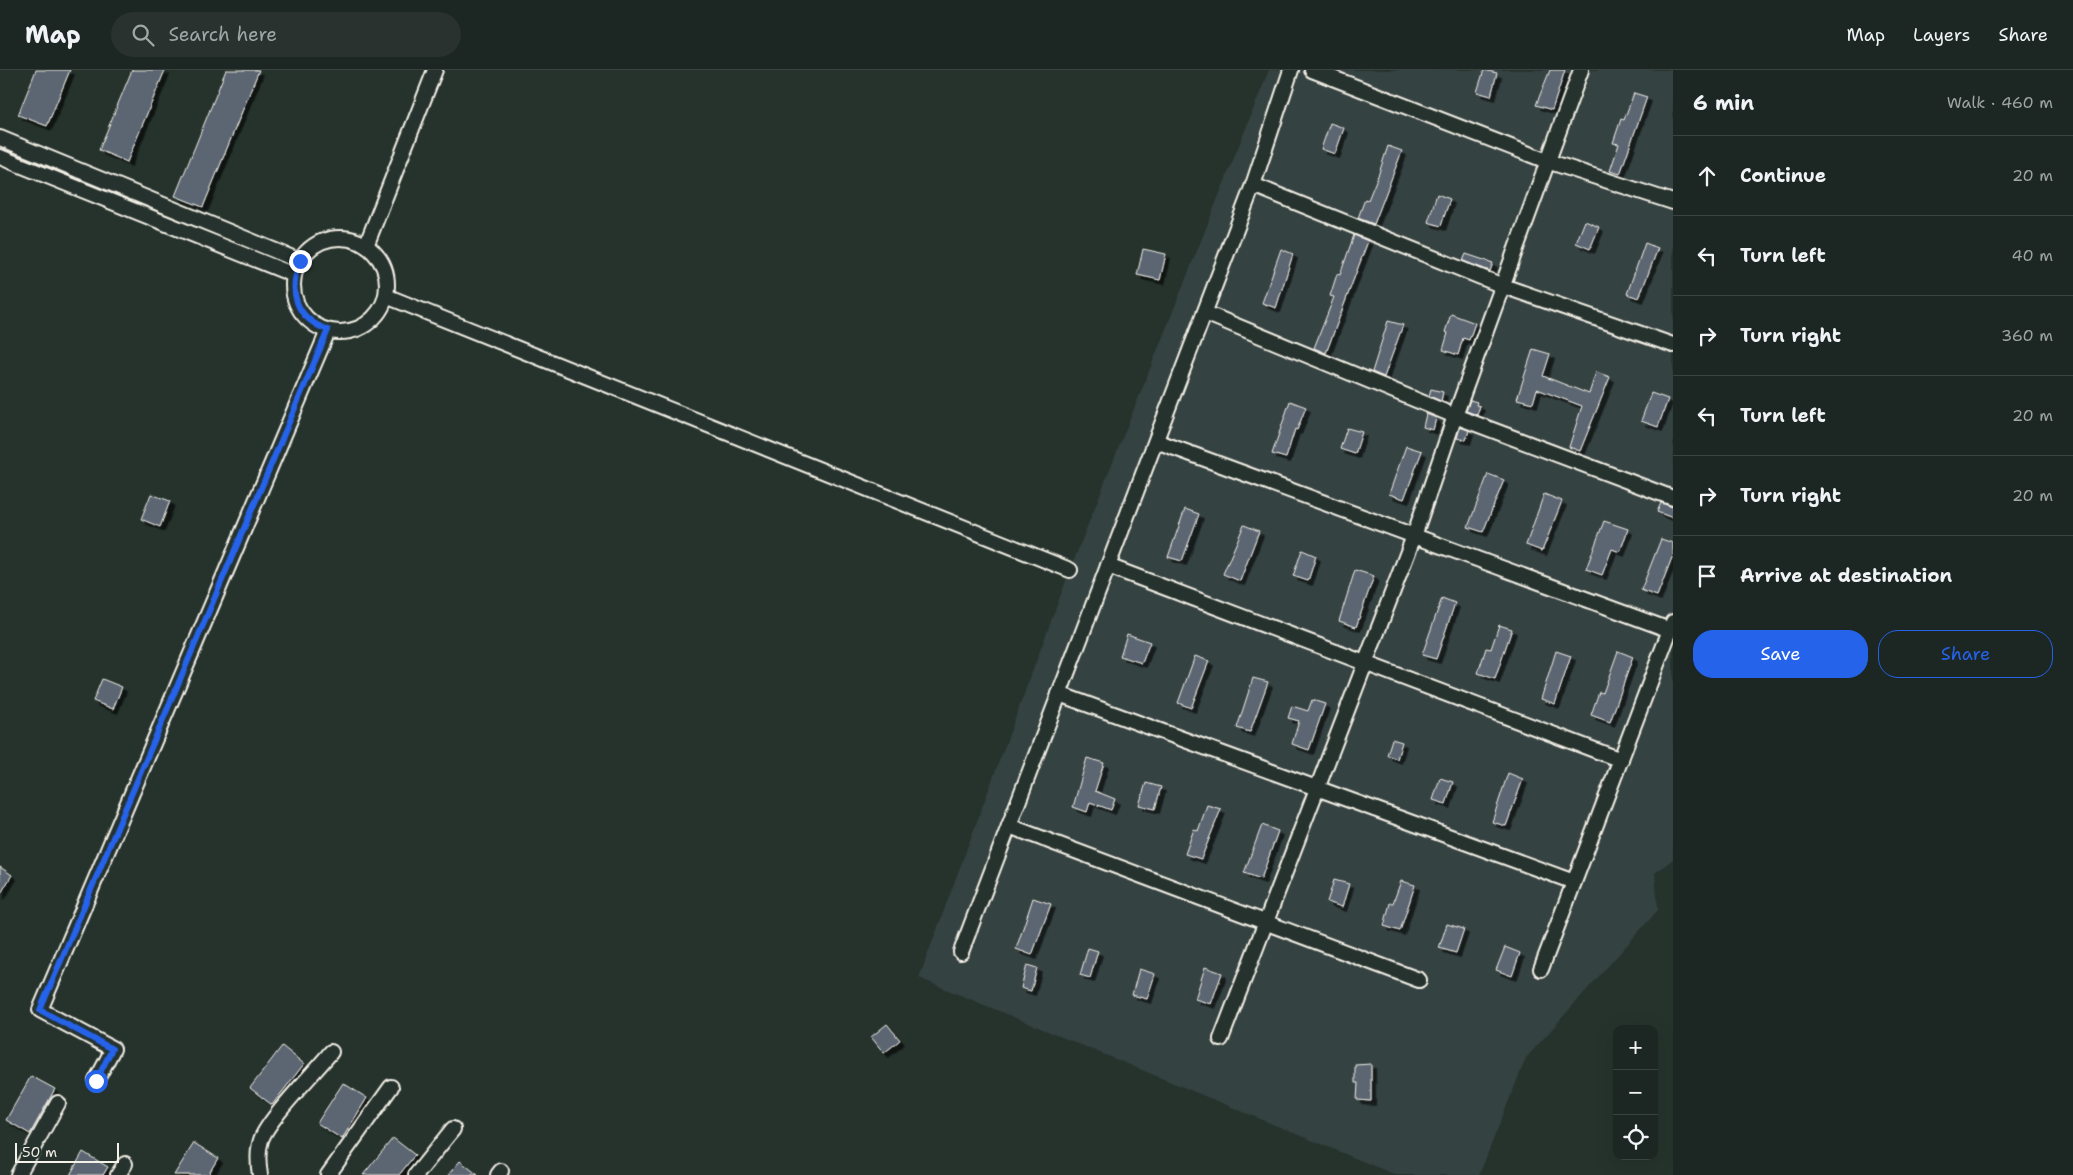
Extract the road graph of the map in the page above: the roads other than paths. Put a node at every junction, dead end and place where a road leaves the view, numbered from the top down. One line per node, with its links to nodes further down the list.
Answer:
1 (435, 70): 13 (street)
2 (1291, 70): 9 (street)
3 (1312, 70): 7 (street)
4 (1581, 70): 7 (street)
5 (0, 138): 8 (street)
6 (0, 157): 10 (street)
7 (1547, 161): 11 (street); 17 (street)
8 (108, 182): 10 (street); 12 (street)
9 (1253, 185): 17 (street); 19 (street)
10 (101, 198): 14 (street)
11 (1673, 202)
12 (237, 235): 14 (street); 15 (street)
13 (366, 246): 15 (street); 18 (street)
14 (231, 250): 16 (street)
15 (300, 261): 16 (street)
16 (294, 275): 20 (street)
17 (1503, 286): 21 (street); 22 (street)
18 (386, 296): 20 (street); 27 (street)
19 (1204, 313): 22 (street); 23 (street)
20 (328, 330): 41 (street)
21 (1673, 345)
22 (1455, 416): 24 (street); 25 (street)
23 (1156, 441): 25 (street); 26 (street)
24 (1673, 498)
25 (1414, 536): 28 (street); 29 (street)
26 (1108, 566): 29 (street); 30 (street)
27 (1070, 570)
28 (1671, 626): 31 (street)
29 (1365, 663): 31 (street); 32 (street)
30 (1059, 694): 32 (street); 33 (street)
31 (1621, 760): 34 (street)
32 (1317, 788): 34 (street); 35 (street)
33 (1009, 826): 35 (street); 36 (street)
34 (1574, 882): 37 (street)
35 (1266, 923): 38 (street); 39 (street)
36 (961, 952)
37 (1541, 969)
38 (1419, 980)
39 (1221, 1039)
40 (331, 1052): 46 (street)
41 (96, 1081)
42 (391, 1087): 47 (street)
43 (58, 1103): 45 (street)
44 (453, 1129): 48 (street)
45 (18, 1175)
46 (260, 1175)
47 (328, 1175)
48 (416, 1175)

